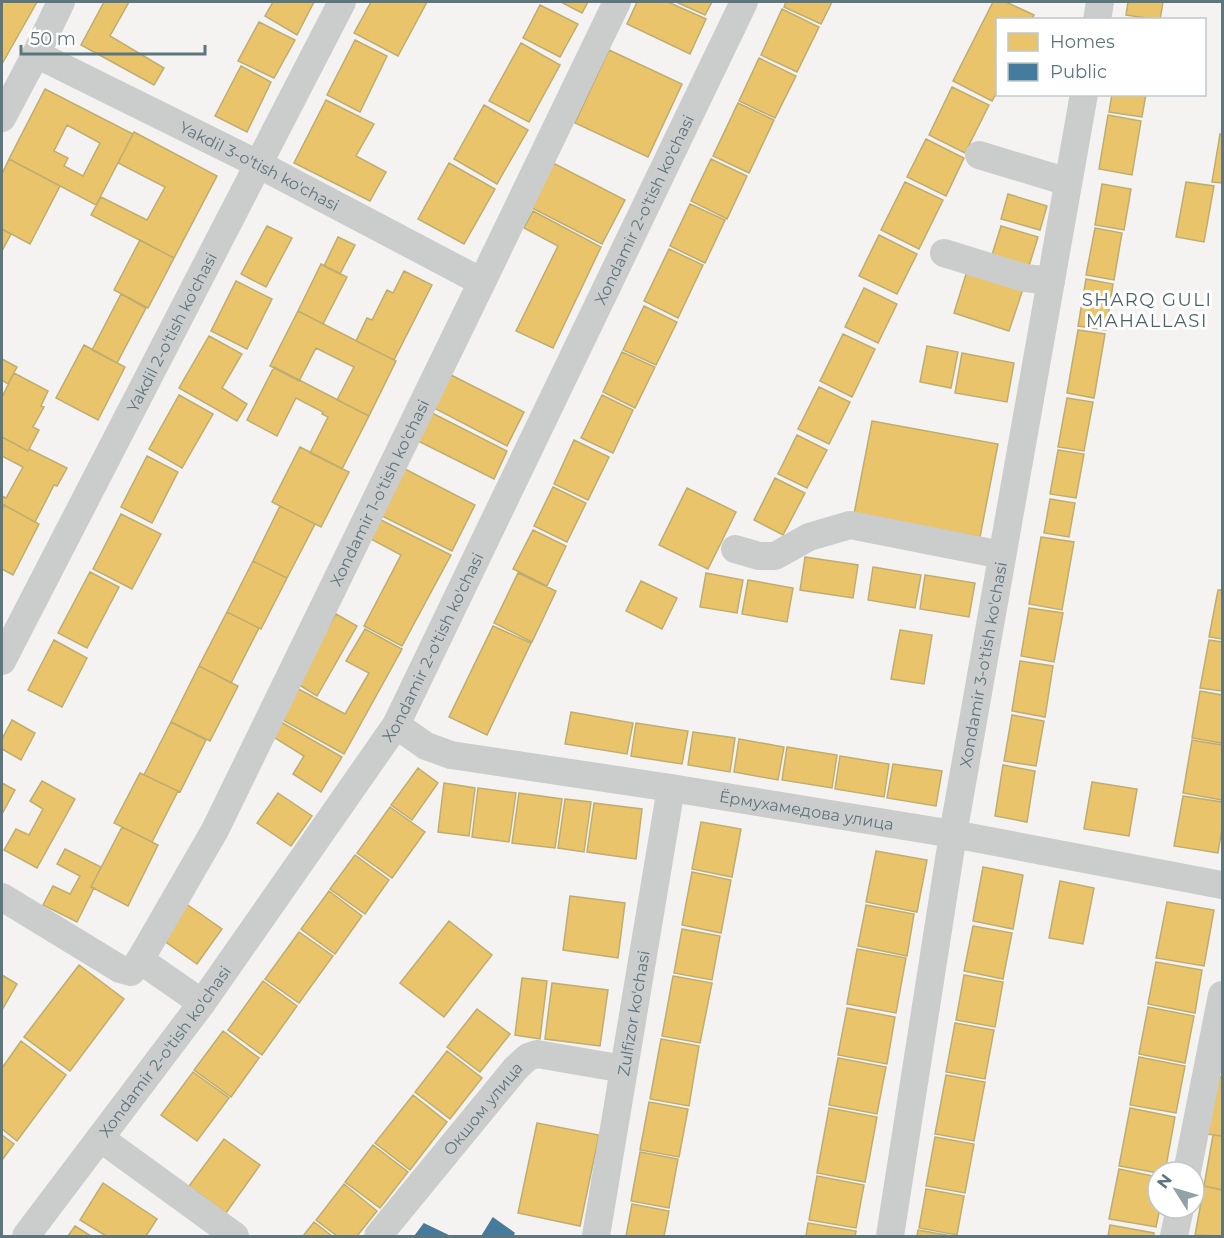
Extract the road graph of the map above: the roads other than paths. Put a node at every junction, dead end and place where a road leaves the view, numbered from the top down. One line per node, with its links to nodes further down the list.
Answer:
1 (61, 2): 7 (street)
2 (342, 2): 11 (street, Yakdil 2-o'tish ko'chasi)
3 (617, 2): 15 (street, Xondamir 1-o'tish ko'chasi)
4 (744, 2): 19 (street, Xondamir 2-o'tish ko'chasi)
5 (1100, 2): 6 (street)
6 (1097, 18)
7 (36, 54): 9 (street); 11 (street, Yakdil 3-o'tish ko'chasi)
8 (1084, 96): 12 (street, Xondamir 3-o'tish ko'chasi)
9 (2, 118)
10 (979, 155): 12 (street)
11 (258, 164): 15 (street, Yakdil 3-o'tish ko'chasi); 18 (street, Yakdil 2-o'tish ko'chasi)
12 (1068, 182): 14 (street, Xondamir 3-o'tish ko'chasi)
13 (944, 253): 14 (street)
14 (1051, 281): 17 (street, Xondamir 3-o'tish ko'chasi)
15 (482, 282): 24 (street, Xondamir 1-o'tish ko'chasi)
16 (735, 549): 17 (street)
17 (1002, 555): 21 (street, Xondamir 3-o'tish ko'chasi)
18 (2, 661)
19 (396, 725): 20 (street, Ёрмухамедова улица); 26 (street, Xondamir 2-o'tish ko'chasi)
20 (671, 788): 21 (street, Ёрмухамедова улица); 27 (street, Zulfizor ko'chasi)
21 (953, 834): 22 (street, Ёрмухамедова улица); 35 (street, Xondamir 3-o'tish ko'chasi)
22 (1222, 885)
23 (2, 897): 24 (street)
24 (133, 966): 26 (street)
25 (1222, 995): 29 (street)
26 (202, 1003): 28 (street, Xondamir 2-o'tish ko'chasi)
27 (624, 1069): 33 (street, Окшом улица); 34 (street, Zulfizor ko'chasi)
28 (100, 1138): 31 (street, Xondamir 2-o'tish ko'chasi); 32 (street)
29 (1189, 1160)
30 (1177, 1220): 36 (street)
31 (26, 1236)
32 (235, 1236)
33 (378, 1236)
34 (596, 1236)
35 (890, 1236)
36 (1174, 1236)

